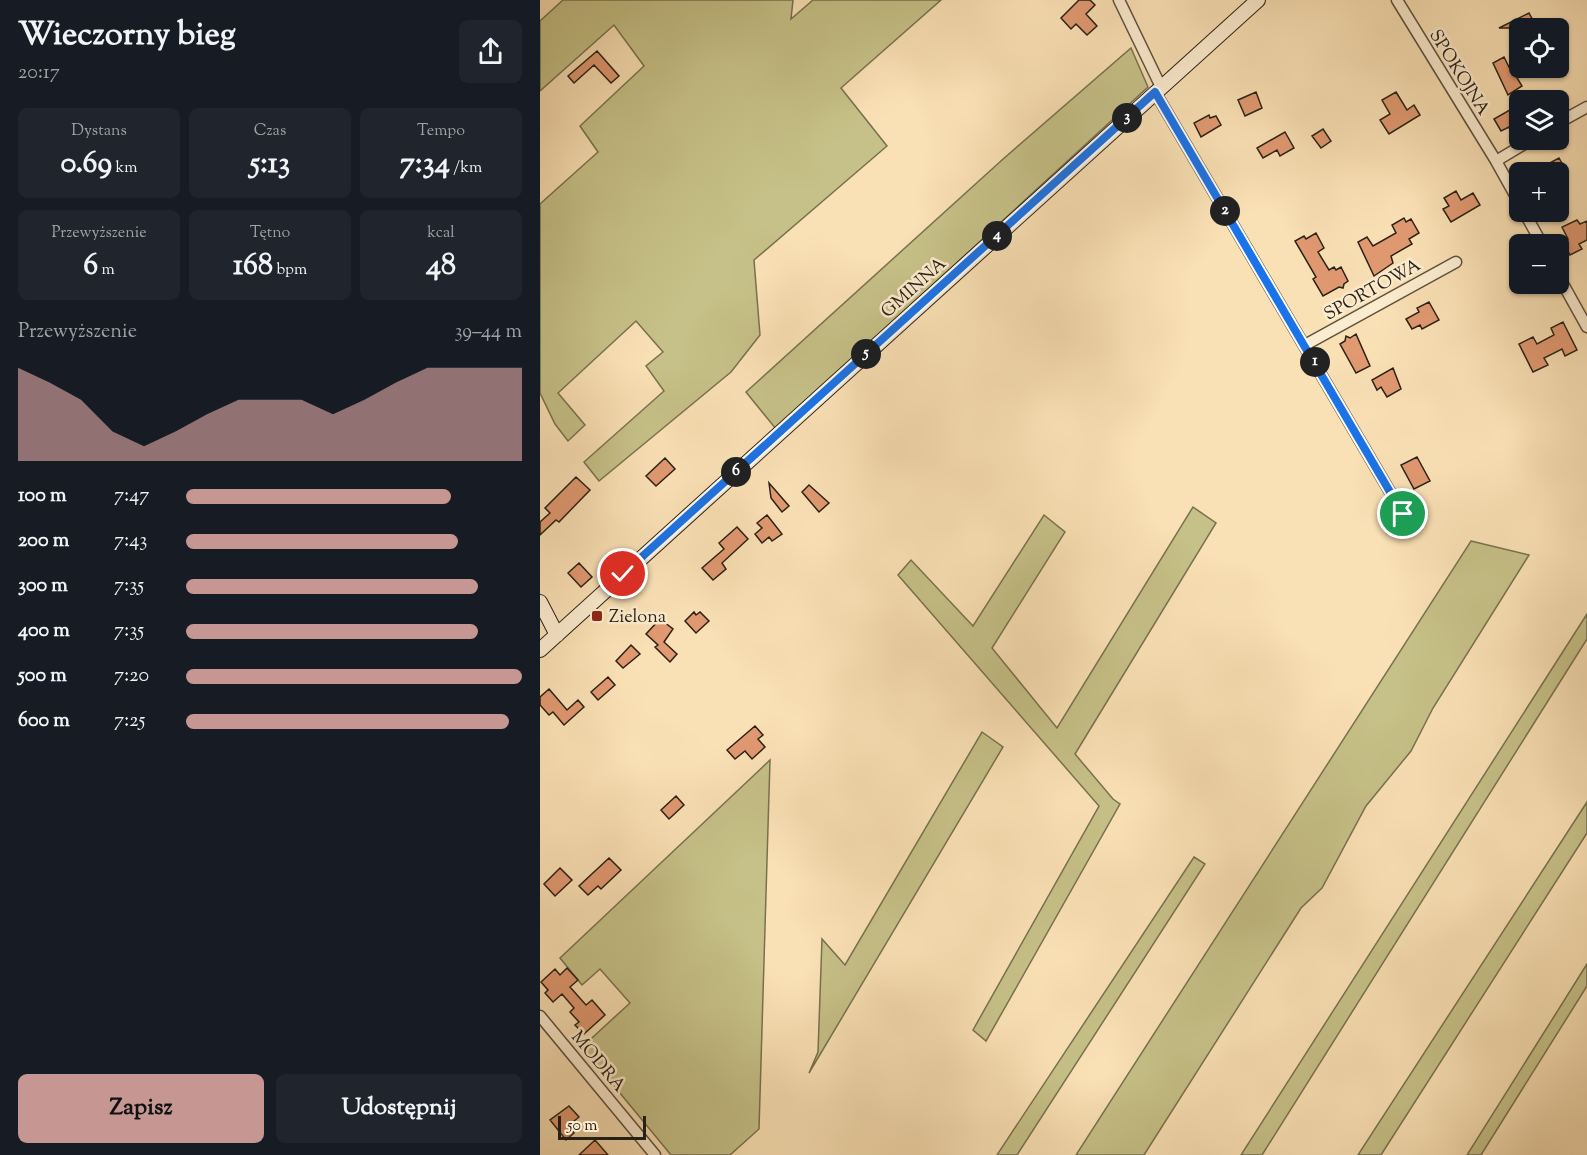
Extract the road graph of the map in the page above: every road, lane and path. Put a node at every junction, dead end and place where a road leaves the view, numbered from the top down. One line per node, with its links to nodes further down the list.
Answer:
1 (1119, 0): 4 (street)
2 (1258, 0): 4 (main road, GMINNA)
3 (1397, 0): 8 (street, SPOKOJNA)
4 (1158, 89): 13 (street); 16 (main road, GMINNA)
5 (1587, 107): 6 (street)
6 (1569, 117)
7 (1515, 150): 8 (street)
8 (1496, 161): 9 (street, SPOKOJNA)
9 (1509, 184)
10 (1456, 262): 13 (street, SPORTOWA)
11 (1569, 294): 12 (street)
12 (1587, 327)
13 (1305, 345): 14 (street)
14 (1403, 514)
15 (540, 602): 16 (main road)
16 (557, 635): 17 (main road, GMINNA)
17 (540, 650)
18 (540, 1016): 19 (street, MODRA)
19 (655, 1155)

